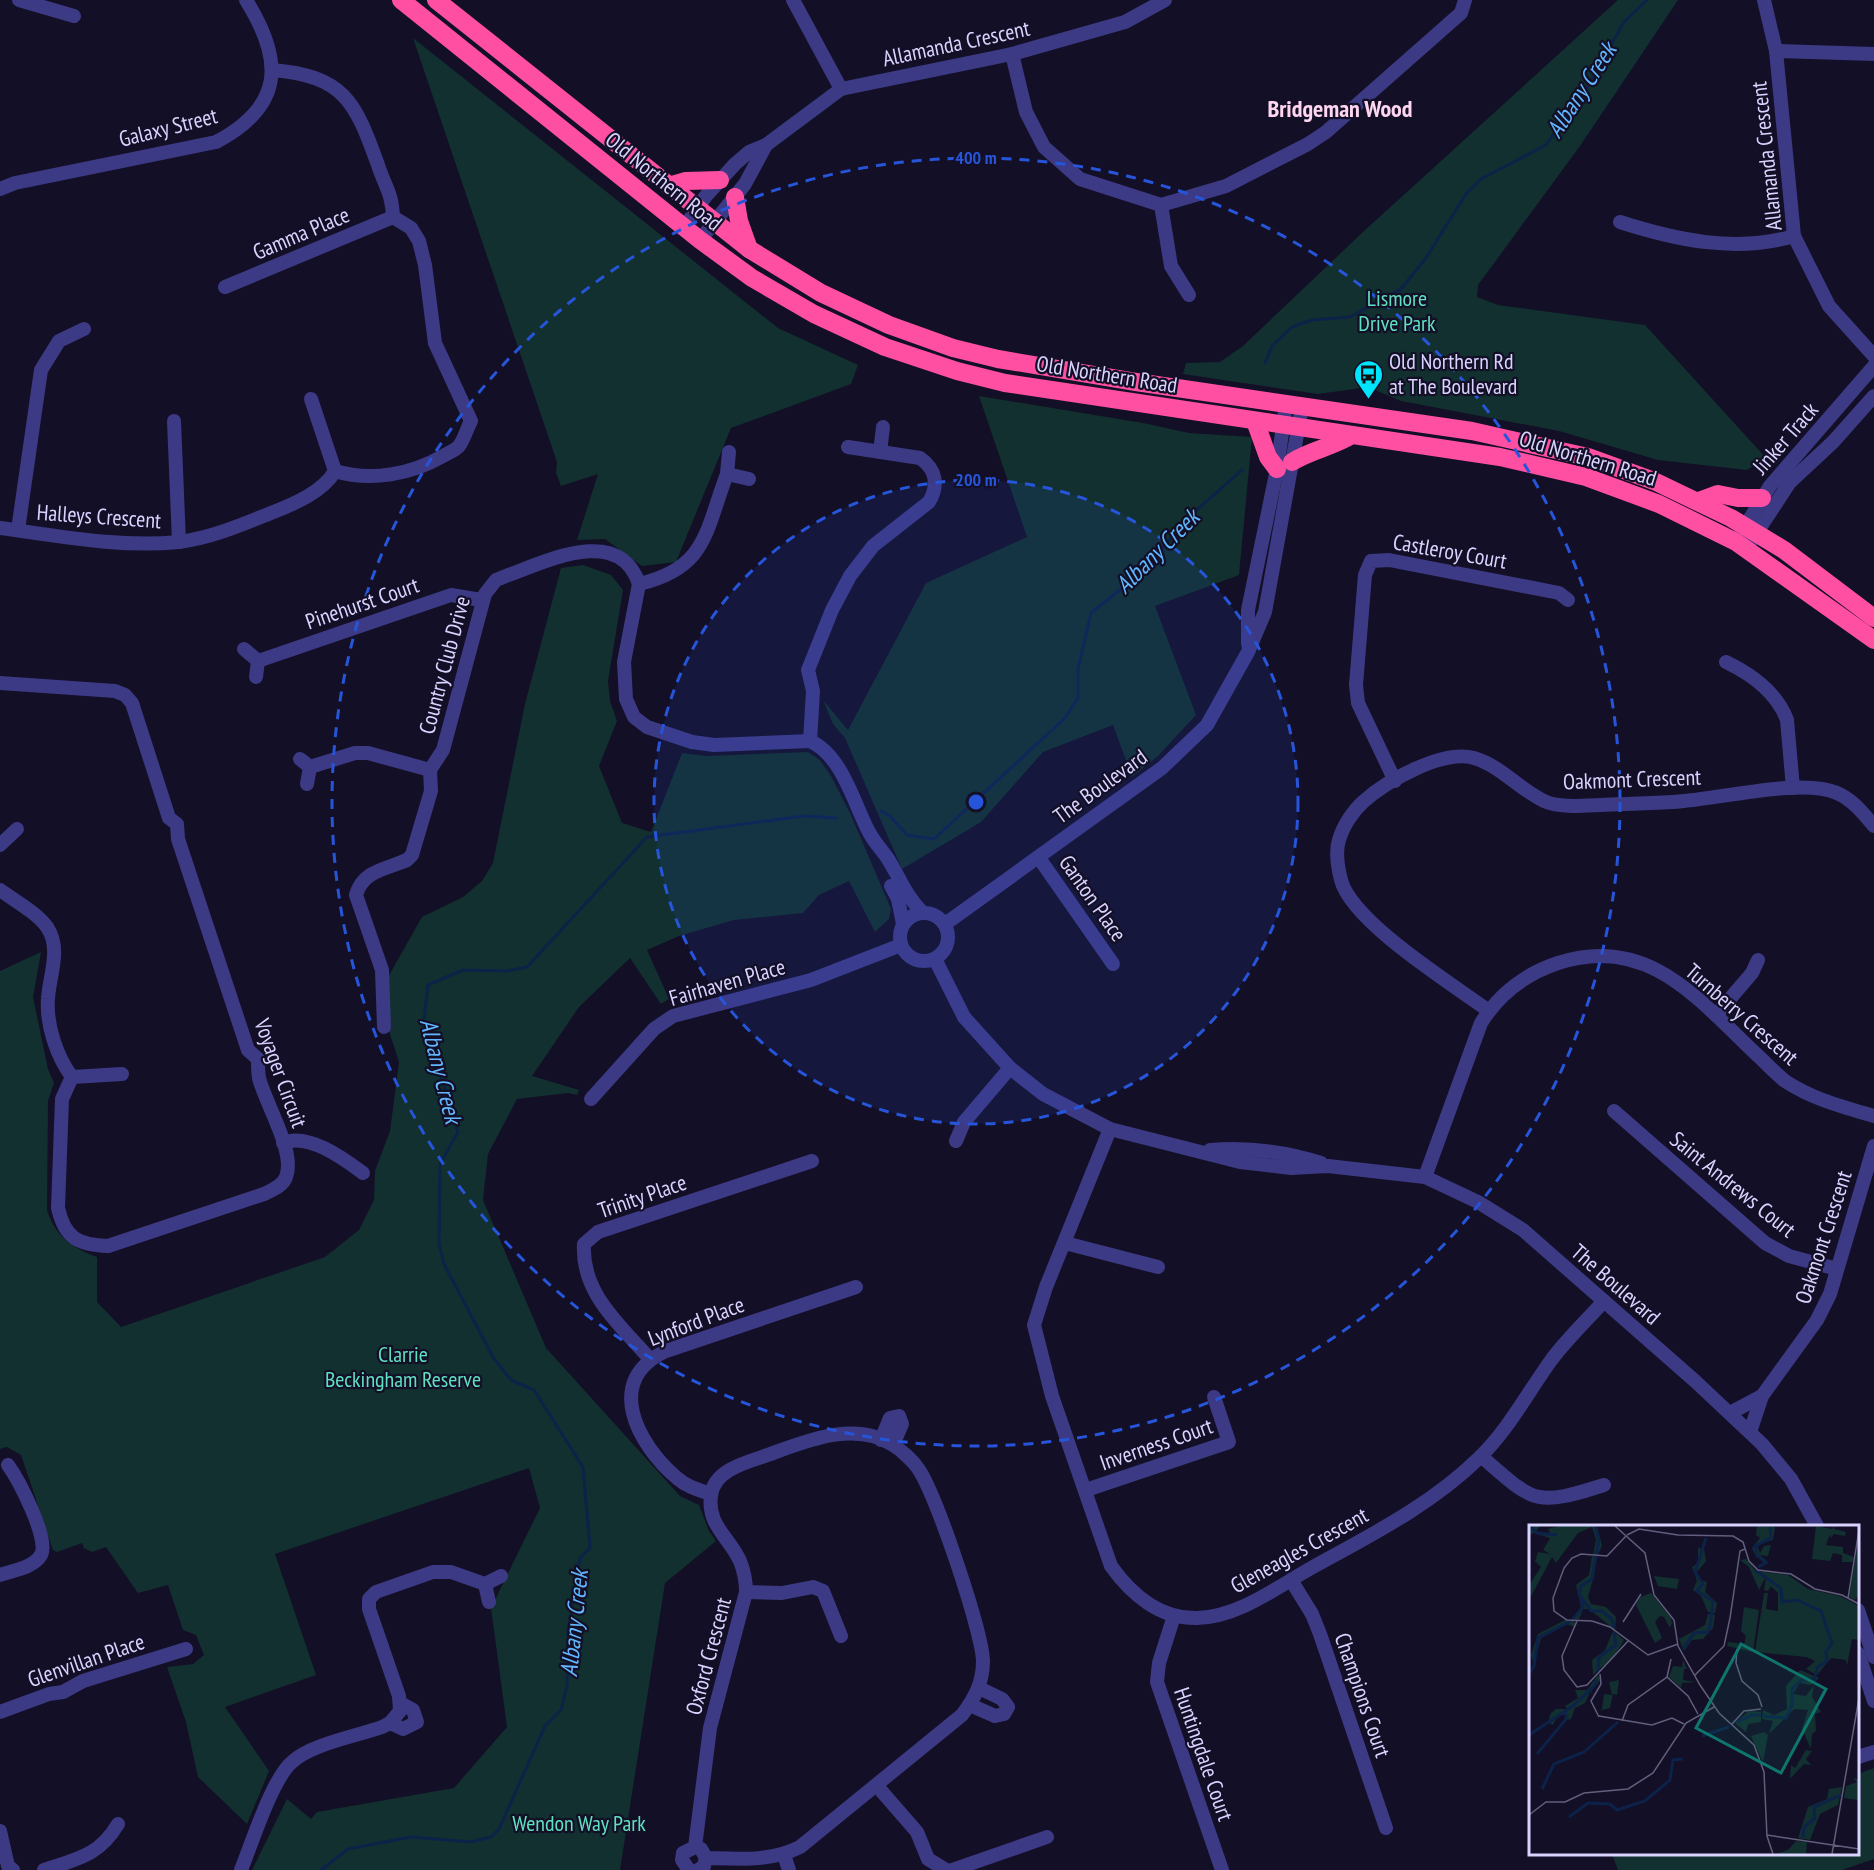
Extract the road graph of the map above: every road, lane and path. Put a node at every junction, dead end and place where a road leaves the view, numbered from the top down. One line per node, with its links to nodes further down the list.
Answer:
1 (19, 0): 9 (street)
2 (246, 0): 13 (street, Galaxy Street)
3 (401, 0): 25 (highway, Old Northern Road)
4 (436, 0): 17 (highway, Old Northern Road)
5 (793, 0): 14 (street)
6 (1165, 0): 11 (street, Allamanda Crescent)
7 (1465, 0): 20 (street)
8 (1764, 0): 10 (street, Allamanda Crescent)
9 (74, 16)
10 (1776, 51): 12 (street); 26 (street, Allamanda Crescent)
11 (1012, 54): 14 (street, Allamanda Crescent); 20 (street)
12 (1874, 54)
13 (272, 70): 18 (street, Galaxy Street); 22 (street)
14 (841, 89): 15 (street, Allamanda Crescent)
15 (766, 145): 16 (street, Allamanda Crescent); 19 (street, Allamanda Crescent)
16 (720, 180): 17 (highway); 21 (street, Allamanda Crescent)
17 (669, 186): 21 (highway, Old Northern Road)
18 (0, 189)
19 (735, 197): 24 (street, Allamanda Crescent); 28 (highway)
20 (1161, 205): 30 (street)
21 (697, 209): 24 (highway, Old Northern Road); 25 (street, Allamanda Crescent)
22 (393, 217): 29 (street, Gamma Place); 46 (street)
23 (1620, 222): 26 (street)
24 (715, 223): 27 (street, Allamanda Crescent); 28 (highway, Old Northern Road)
25 (684, 228): 27 (highway, Old Northern Road)
26 (1794, 236): 32 (street, Allamanda Crescent)
27 (700, 240): 38 (highway, Old Northern Road)
28 (749, 249): 36 (highway, Old Northern Road)
29 (225, 287)
30 (1189, 295)
31 (84, 329): 52 (street)
32 (1874, 356)
33 (1874, 366): 49 (street, Jinker Track)
34 (1874, 396): 53 (street, Jinker Track)
35 (311, 399): 46 (street)
36 (1294, 406): 39 (street, The Boulevard); 50 (highway, Old Northern Road)
37 (174, 421): 54 (street)
38 (1255, 421): 39 (highway, Old Northern Road); 45 (highway)
39 (1290, 426): 41 (highway, Old Northern Road); 45 (street, The Boulevard)
40 (883, 427): 44 (street)
41 (1352, 435): 45 (highway); 53 (highway, Old Northern Road)
42 (848, 447): 44 (street)
43 (729, 452): 47 (street)
44 (880, 452): 65 (street)
45 (1284, 465): 74 (street, The Boulevard)
46 (335, 471): 54 (street, Halleys Crescent)
47 (727, 474): 48 (street); 55 (street)
48 (749, 478)
49 (1762, 498): 50 (highway); 53 (street, Jinker Track)
50 (1699, 501): 53 (highway, Old Northern Road)
51 (0, 528): 52 (street, Halleys Crescent)
52 (18, 530): 54 (street, Halleys Crescent)
53 (1746, 538): 58 (highway, Old Northern Road); 59 (highway, Old Northern Road)
54 (179, 542)
55 (639, 584): 56 (street, Country Club Drive); 65 (street)
56 (481, 600): 61 (street, Pinehurst Court); 66 (street, Country Club Drive)
57 (1568, 600): 67 (street, Castleroy Court)
58 (1874, 618)
59 (1874, 640)
60 (244, 650): 61 (street)
61 (258, 661): 63 (street)
62 (1726, 662): 69 (street)
63 (256, 677)
64 (0, 683): 94 (street, Voyager Circuit)
65 (810, 741): 72 (street)
66 (430, 770): 68 (street); 85 (street, Country Club Drive)
67 (1395, 781): 69 (street, Oakmont Crescent); 83 (street, Oakmont Crescent)
68 (307, 784)
69 (1793, 788): 70 (street, Oakmont Crescent)
70 (1874, 826)
71 (17, 829): 73 (street)
72 (870, 834): 76 (street); 77 (street)
73 (0, 845)
74 (1039, 858): 78 (street, The Boulevard); 82 (street, Ganton Place)
75 (0, 890): 88 (street)
76 (922, 912): 77 (street); 78 (street)
77 (903, 924): 79 (street)
78 (945, 924): 80 (street)
79 (901, 945): 80 (street); 89 (street, Fairhaven Place)
80 (935, 959): 86 (street, The Boulevard)
81 (1758, 960): 84 (street)
82 (1113, 964)
83 (1488, 1011): 84 (street, Turnberry Crescent); 98 (street, Turnberry Crescent)
84 (1716, 1016): 91 (street, Turnberry Crescent)
85 (384, 1027)
86 (1010, 1068): 92 (street, The Boulevard); 93 (street)
87 (122, 1074): 88 (street)
88 (72, 1077): 94 (street, Voyager Circuit)
89 (591, 1099)
90 (1614, 1111): 101 (street, Saint Andrews Court)
91 (1874, 1116)
92 (1110, 1129): 98 (street, The Boulevard); 99 (street, Gleneagles Crescent)
93 (956, 1141)
94 (283, 1143): 97 (street)
95 (1874, 1146): 101 (street, Oakmont Crescent)
96 (812, 1161): 104 (street, Trinity Place)
97 (363, 1173)
98 (1425, 1177): 103 (street, The Boulevard)
99 (1065, 1243): 100 (street); 112 (street, Gleneagles Crescent)
100 (1158, 1267)
101 (1837, 1269): 105 (street, Oakmont Crescent)
102 (856, 1287): 104 (street, Lynford Place)
103 (1604, 1301): 107 (street, The Boulevard); 109 (street, Gleneagles Crescent)
104 (649, 1358): 113 (street, Lynford Place)
105 (1762, 1396): 107 (street, Oakmont Crescent); 108 (street, Oakmont Crescent)
106 (1214, 1397): 112 (street, Inverness Court)
107 (1731, 1413): 108 (street, The Boulevard)
108 (1750, 1432): 114 (street, The Boulevard)
109 (1481, 1456): 111 (street); 117 (street, Gleneagles Crescent)
110 (8, 1465): 115 (street)
111 (1604, 1485)
112 (1086, 1490): 121 (street, Gleneagles Crescent)
113 (711, 1494): 119 (street, Oxford Crescent); 127 (street)
114 (1816, 1525)
115 (0, 1575)
116 (501, 1576): 118 (street)
117 (1291, 1580): 121 (street, Gleneagles Crescent); 137 (street, Champions Court)
118 (485, 1584): 120 (street); 129 (street)
119 (746, 1592): 123 (street); 140 (street, Oxford Crescent)
120 (489, 1602)
121 (1174, 1616): 151 (street, Huntingdale Court)
122 (1859, 1616): 125 (street)
123 (841, 1636)
124 (186, 1649): 131 (street, Glenvillan Place)
125 (1874, 1657)
126 (1859, 1659): 128 (street)
127 (979, 1688): 130 (street); 130 (street)
128 (1874, 1701)
129 (400, 1703): 132 (street); 132 (street)
130 (970, 1705): 135 (street)
131 (0, 1712)
132 (390, 1723): 145 (street)
133 (1874, 1752): 134 (street)
134 (1859, 1756)
135 (877, 1786): 141 (street); 149 (street)
136 (118, 1824): 144 (street)
137 (1386, 1828)
138 (0, 1831): 143 (street)
139 (1047, 1837): 150 (street)
140 (695, 1847): 142 (street); 146 (street, Oxford Crescent)
141 (784, 1855): 142 (street); 148 (street)
142 (706, 1858): 147 (street)
143 (13, 1870)
144 (44, 1870)
145 (241, 1870)
146 (689, 1870)
147 (698, 1870)
148 (789, 1870)
149 (946, 1870)
150 (952, 1870)
151 (1222, 1870)

